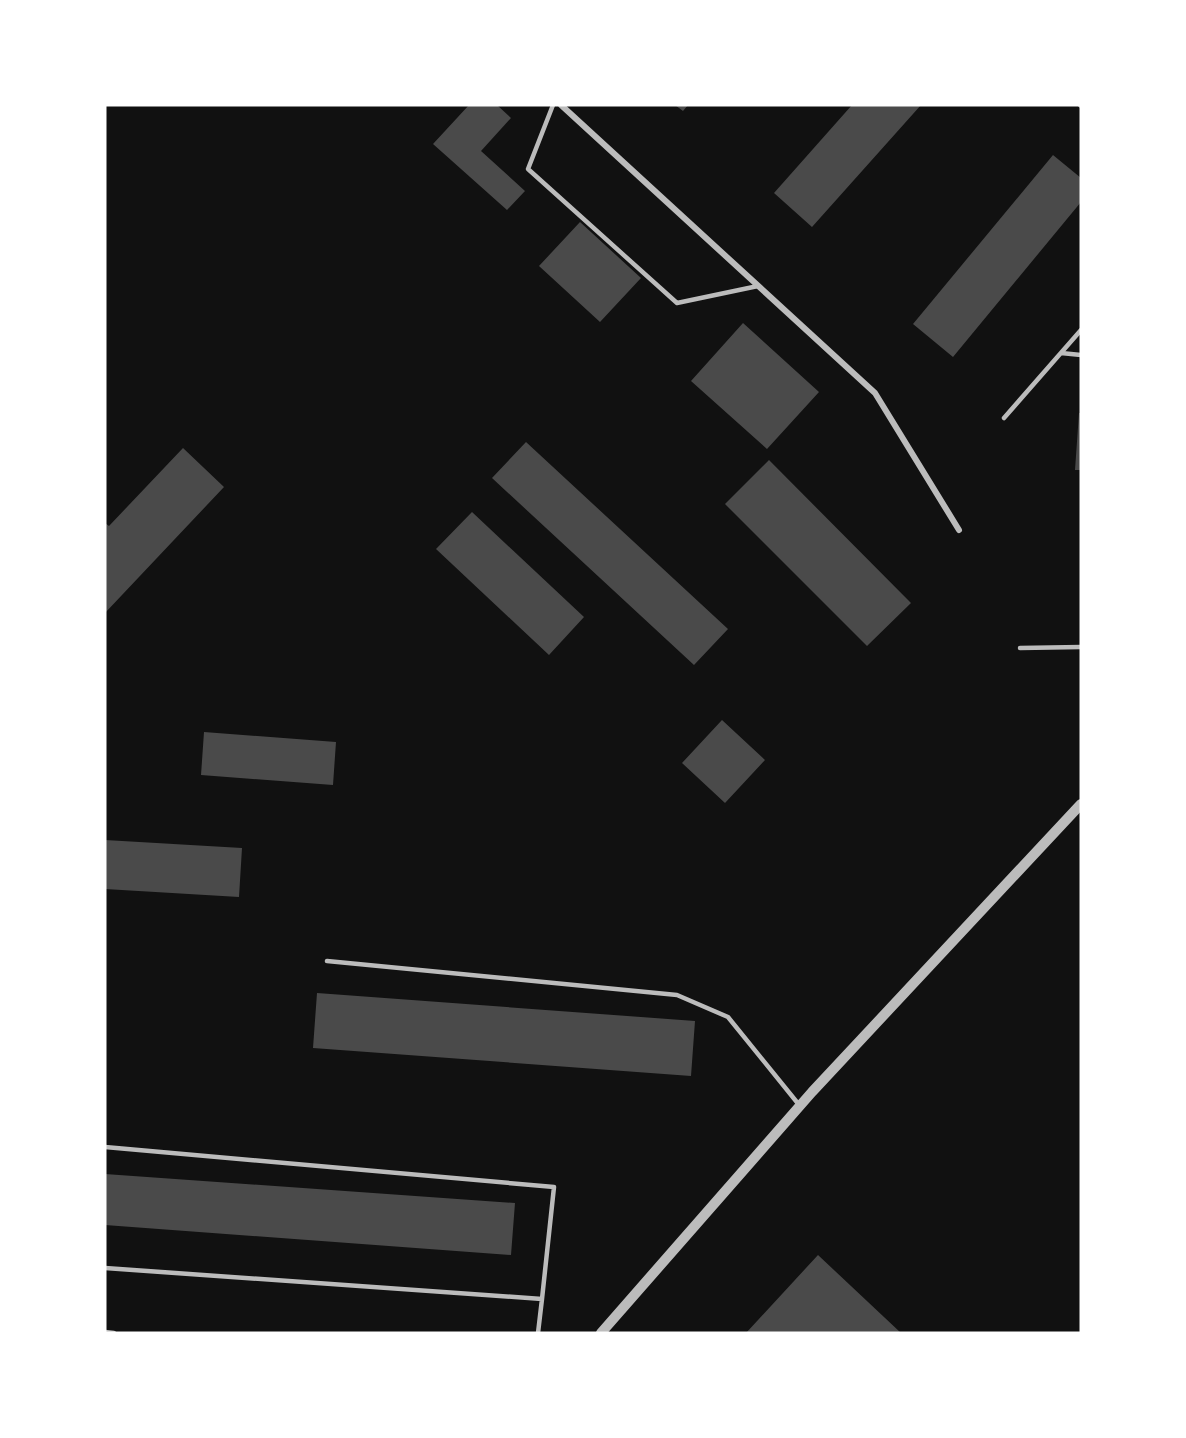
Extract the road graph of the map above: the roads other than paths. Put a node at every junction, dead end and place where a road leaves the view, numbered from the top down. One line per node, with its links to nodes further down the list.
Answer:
1 (553, 105): 3 (lane)
2 (561, 105): 3 (street)
3 (758, 286): 8 (street)
4 (1081, 330): 5 (lane)
5 (1061, 353): 6 (lane); 7 (lane)
6 (1081, 355)
7 (1004, 418)
8 (959, 530)
9 (1081, 647): 10 (lane)
10 (1020, 648)
11 (1081, 804): 13 (street)
12 (327, 961): 13 (lane)
13 (800, 1106): 20 (street)
14 (105, 1147): 16 (lane)
15 (105, 1268): 16 (lane)
16 (542, 1299): 19 (lane)
17 (105, 1332): 18 (lane)
18 (114, 1333)
19 (538, 1333)
20 (601, 1333)

